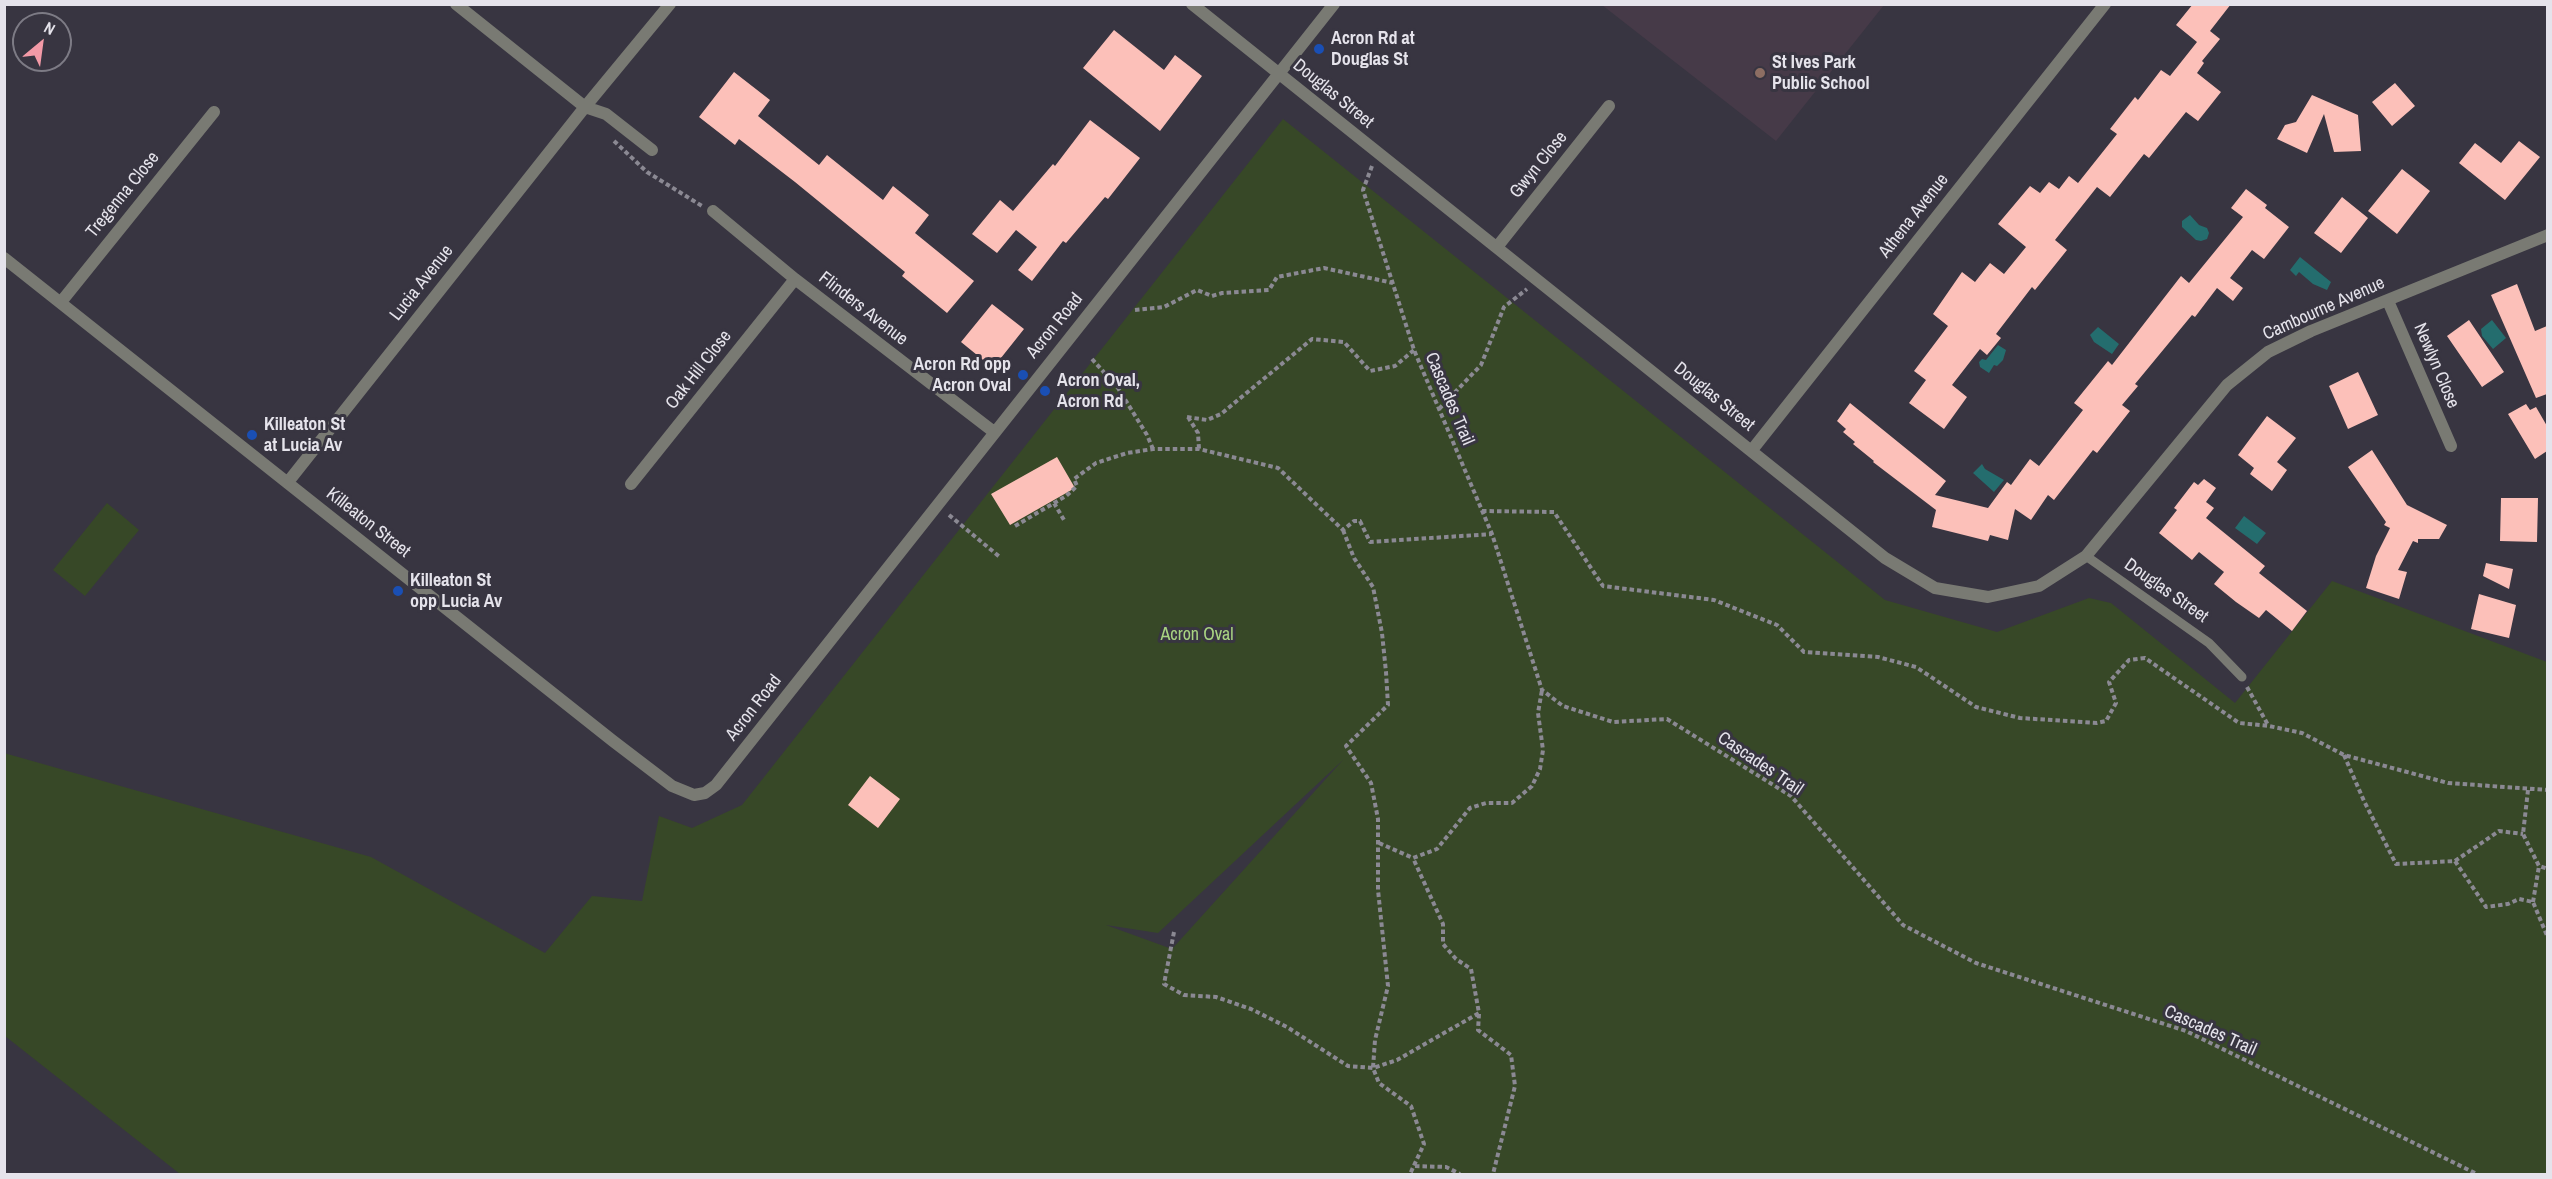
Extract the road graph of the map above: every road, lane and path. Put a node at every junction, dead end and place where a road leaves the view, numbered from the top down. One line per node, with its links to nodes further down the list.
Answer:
1 (456, 4): 8 (street)
2 (670, 4): 8 (street, Lucia Avenue)
3 (1192, 4): 6 (street, Douglas Street)
4 (1334, 4): 6 (street, Acron Road)
5 (2105, 4): 30 (street, Athena Avenue)
6 (1279, 74): 12 (street, Douglas Street); 26 (street, Acron Road)
7 (1609, 106): 15 (street, Gwyn Close)
8 (585, 107): 11 (street); 31 (street, Lucia Avenue)
9 (214, 112): 21 (street, Tregenna Close)
10 (612, 139): 13 (path)
11 (652, 150)
12 (1378, 153): 15 (street, Douglas Street); 19 (path, Cascades Trail)
13 (713, 211): 17 (street, Flinders Avenue)
14 (2547, 235): 20 (street, Cambourne Avenue)
15 (1497, 247): 18 (street, Douglas Street)
16 (4, 258): 21 (street, Killeaton Street)
17 (795, 279): 26 (street, Flinders Avenue); 32 (street, Oak Hill Close)
18 (1539, 280): 25 (path); 30 (street, Douglas Street)
19 (1394, 283): 22 (path); 23 (path, Cascades Trail)
20 (2388, 301): 27 (street, Newlyn Close); 40 (street, Cambourne Avenue)
21 (61, 302): 31 (street, Killeaton Street)
22 (1135, 310)
23 (1414, 350): 25 (path, Cascades Trail); 29 (path)
24 (1092, 359): 28 (path)
25 (1438, 409): 35 (path, Cascades Trail)
26 (994, 432): 34 (street, Acron Road)
27 (2451, 446)
28 (1153, 449): 29 (path); 33 (path)
29 (1199, 449): 38 (path)
30 (1752, 450): 40 (street, Douglas Street)
31 (288, 482): 46 (street, Killeaton Street)
32 (631, 484)
33 (1054, 503): 36 (path); 37 (path)
34 (936, 505): 41 (path); 46 (street, Acron Road)
35 (1482, 511): 39 (path, Cascades Trail); 44 (path)
36 (1064, 520)
37 (1015, 526)
38 (1343, 530): 39 (path); 50 (path)
39 (1492, 534): 43 (path, Cascades Trail)
40 (2086, 556): 42 (lane, Douglas Street)
41 (1001, 558)
42 (2242, 677): 44 (path)
43 (1542, 690): 51 (path); 64 (path, Cascades Trail)
44 (2269, 726): 45 (path)
45 (2344, 755): 47 (path); 52 (path)
46 (716, 785)
47 (2528, 790): 48 (path); 49 (path)
48 (2547, 790)
49 (2523, 834): 52 (path); 53 (path)
50 (1379, 843): 51 (path); 59 (path)
51 (1413, 858): 58 (path)
52 (2455, 861): 55 (path)
53 (2539, 866): 54 (path); 55 (path)
54 (2547, 869)
55 (2533, 902): 57 (path)
56 (1174, 932): 59 (path)
57 (2547, 938)
58 (1479, 1013): 59 (path); 63 (path)
59 (1373, 1068): 60 (path)
60 (1415, 1166): 61 (path); 62 (path)
61 (1410, 1174)
62 (1460, 1174)
63 (1493, 1174)
64 (2477, 1174)

